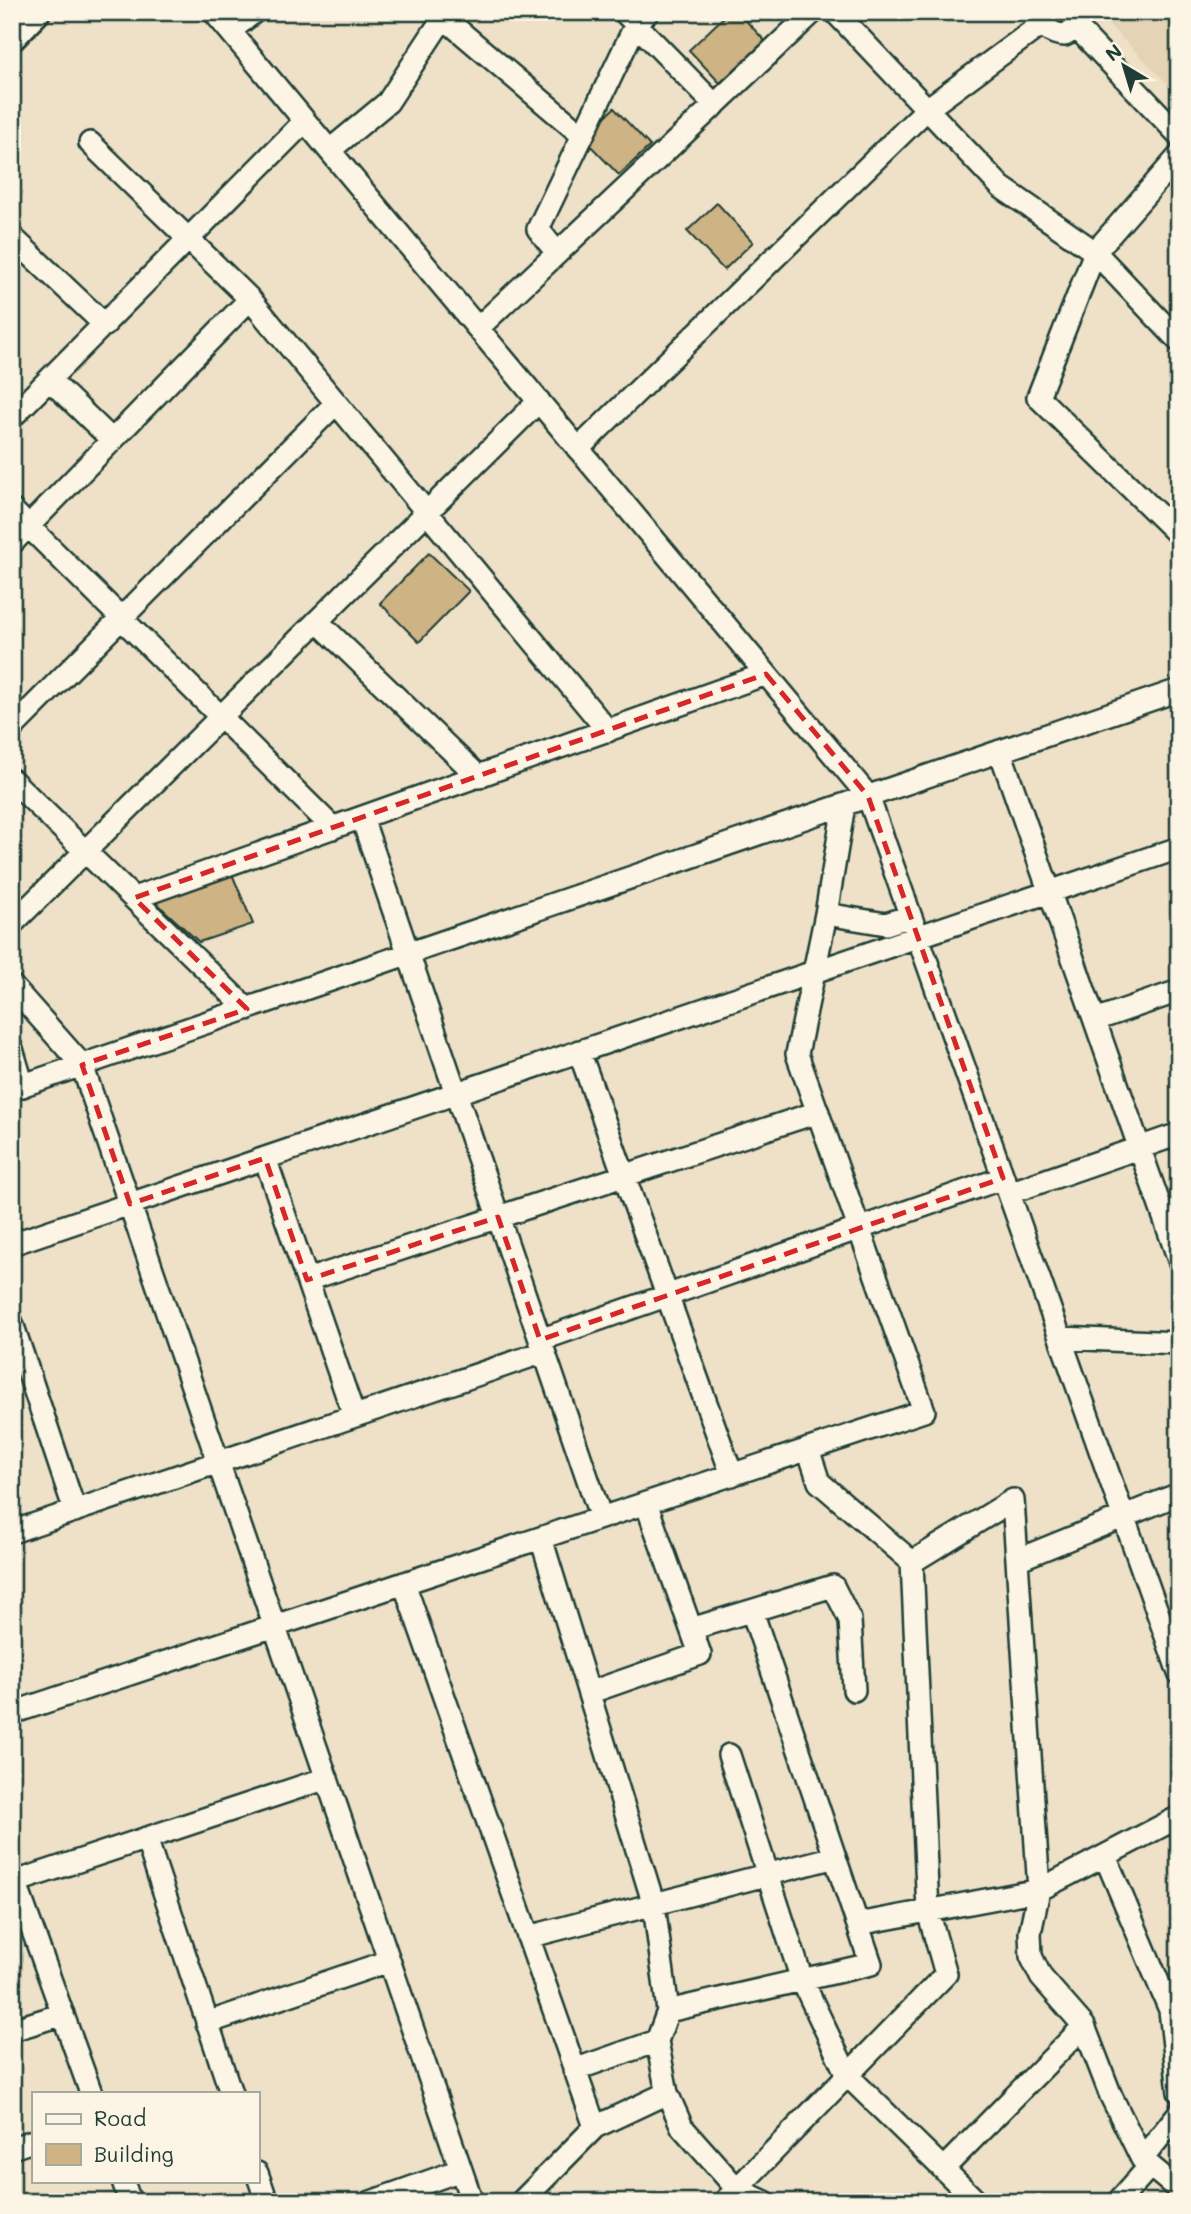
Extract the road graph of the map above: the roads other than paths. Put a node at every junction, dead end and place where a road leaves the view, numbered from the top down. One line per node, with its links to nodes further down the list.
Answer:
1 (36, 12): 11 (street)
2 (214, 12): 10 (street)
3 (254, 12): 10 (street)
4 (813, 12): 12 (street)
5 (835, 12): 13 (street)
6 (440, 15): 15 (street); 18 (street)
7 (636, 16): 12 (street); 15 (street)
8 (1041, 18): 9 (street); 13 (street)
9 (1080, 20): 16 (street)
10 (230, 31): 14 (street)
11 (12, 37)
12 (715, 105): 23 (street)
13 (927, 109): 22 (street); 33 (street)
14 (305, 121): 18 (street); 21 (street)
15 (582, 135): 23 (street)
16 (1179, 135)
17 (90, 143): 21 (street)
18 (330, 150): 26 (street)
19 (1179, 156): 22 (street)
20 (12, 237): 25 (street)
21 (189, 240): 24 (street); 25 (street)
22 (1095, 252): 27 (street); 37 (street)
23 (557, 253): 26 (street)
24 (250, 299): 30 (street); 32 (street)
25 (105, 325): 28 (street)
26 (478, 328): 29 (street)
27 (1179, 341)
28 (51, 381): 31 (street); 32 (street)
29 (539, 401): 33 (street); 35 (street)
30 (336, 402): 35 (street); 39 (street)
31 (12, 417)
32 (112, 440): 36 (street)
33 (578, 449): 41 (street)
34 (12, 510): 36 (street)
35 (427, 512): 40 (street); 45 (street)
36 (28, 526): 38 (street); 39 (street)
37 (1179, 535)
38 (12, 542)
39 (121, 618): 43 (street); 44 (street)
40 (317, 621): 43 (street); 47 (street)
41 (766, 674): 45 (street); 49 (street)
42 (1179, 690): 46 (street)
43 (221, 717): 52 (street); 54 (street)
44 (12, 727)
45 (608, 731): 47 (street)
46 (1000, 751): 49 (street); 55 (street)
47 (479, 777): 51 (street)
48 (12, 780): 54 (street)
49 (868, 796): 50 (street); 58 (street)
50 (844, 805): 57 (street); 61 (street)
51 (362, 818): 52 (street); 61 (street)
52 (333, 828): 56 (street)
53 (1179, 848): 55 (street)
54 (86, 851): 56 (street); 59 (street)
55 (1050, 892): 60 (street); 66 (street)
56 (134, 898): 65 (street)
57 (826, 914): 58 (street); 62 (street)
58 (910, 916): 60 (street)
59 (12, 924)
60 (918, 937): 62 (street); 77 (street)
61 (408, 954): 65 (street); 71 (street)
62 (813, 970): 68 (street); 72 (street)
63 (12, 986): 69 (street)
64 (1179, 991): 66 (street)
65 (247, 1009): 69 (street)
66 (1095, 1020): 74 (street)
67 (12, 1049): 70 (street)
68 (579, 1051): 71 (street); 76 (street)
69 (82, 1065): 70 (street); 78 (street)
70 (18, 1088)
71 (456, 1093): 75 (street); 79 (street)
72 (818, 1112): 76 (street); 80 (street)
73 (1179, 1134): 74 (street)
74 (1139, 1148): 77 (street); 82 (street)
75 (265, 1158): 78 (street); 83 (street)
76 (624, 1175): 79 (street); 84 (street)
77 (1006, 1186): 80 (street); 86 (street)
78 (130, 1204): 81 (street); 92 (street)
79 (498, 1217): 83 (street); 88 (street)
80 (859, 1228): 84 (street); 91 (street)
81 (12, 1244)
82 (1179, 1260)
83 (307, 1280): 90 (street)
84 (667, 1296): 88 (street); 93 (street)
85 (12, 1323): 89 (street)
86 (1061, 1338): 87 (street); 97 (street)
87 (1179, 1343)
88 (542, 1346): 90 (street); 98 (street)
89 (22, 1383): 96 (street)
90 (354, 1416): 92 (street)
91 (808, 1449): 93 (street); 102 (street)
92 (218, 1462): 96 (street); 105 (street)
93 (732, 1475): 95 (street)
94 (1179, 1494): 97 (street)
95 (646, 1503): 98 (street); 106 (street)
96 (75, 1511): 99 (street)
97 (1124, 1517): 101 (street); 107 (street)
98 (601, 1518): 100 (street)
99 (12, 1532)
100 (541, 1538): 103 (street); 109 (street)
101 (1017, 1560): 102 (street); 119 (street)
102 (912, 1562): 121 (street)
103 (404, 1583): 105 (street); 123 (street)
104 (752, 1611): 106 (street); 108 (street); 116 (street)
105 (275, 1626): 110 (street); 112 (street)
106 (691, 1629): 109 (street)
107 (1179, 1673)
108 (854, 1690)
109 (591, 1692): 120 (street)
110 (12, 1713)
111 (729, 1755): 117 (street)
112 (327, 1778): 114 (street); 124 (street)
113 (1179, 1817): 115 (street)
114 (146, 1838): 118 (street); 128 (street)
115 (1105, 1856): 119 (street); 131 (street)
116 (835, 1857): 117 (street); 122 (street)
117 (768, 1875): 120 (street); 125 (street)
118 (13, 1879): 127 (street)
119 (1039, 1890): 121 (street); 129 (street)
120 (654, 1905): 123 (street); 126 (street)
121 (928, 1911): 122 (street); 134 (street)
122 (858, 1924): 125 (street)
123 (528, 1937): 133 (street)
124 (390, 1961): 128 (street); 145 (street)
125 (802, 1980): 126 (street); 134 (street)
126 (668, 2011): 132 (street)
127 (63, 2014): 130 (street); 135 (street)
128 (207, 2023): 136 (street)
129 (1084, 2026): 143 (street); 144 (street)
130 (12, 2030)
131 (1176, 2031): 137 (street)
132 (657, 2041): 133 (street); 138 (street)
133 (575, 2070): 140 (street)
134 (847, 2075): 144 (street); 149 (street)
135 (91, 2092)
136 (231, 2092)
137 (1179, 2092)
138 (667, 2093): 140 (street); 149 (street)
139 (1179, 2113): 143 (street)
140 (595, 2127): 154 (street)
141 (32, 2141): 142 (street)
142 (12, 2148)
143 (1146, 2162): 148 (street); 157 (street)
144 (943, 2169): 156 (street)
145 (461, 2170): 152 (street); 153 (street)
146 (259, 2179): 151 (street)
147 (123, 2182): 150 (street)
148 (1179, 2190)
149 (731, 2195): 155 (street)
150 (130, 2202)
151 (267, 2202)
152 (371, 2202)
153 (472, 2202)
154 (521, 2202)
155 (765, 2202)
156 (977, 2202)
157 (1118, 2202)

